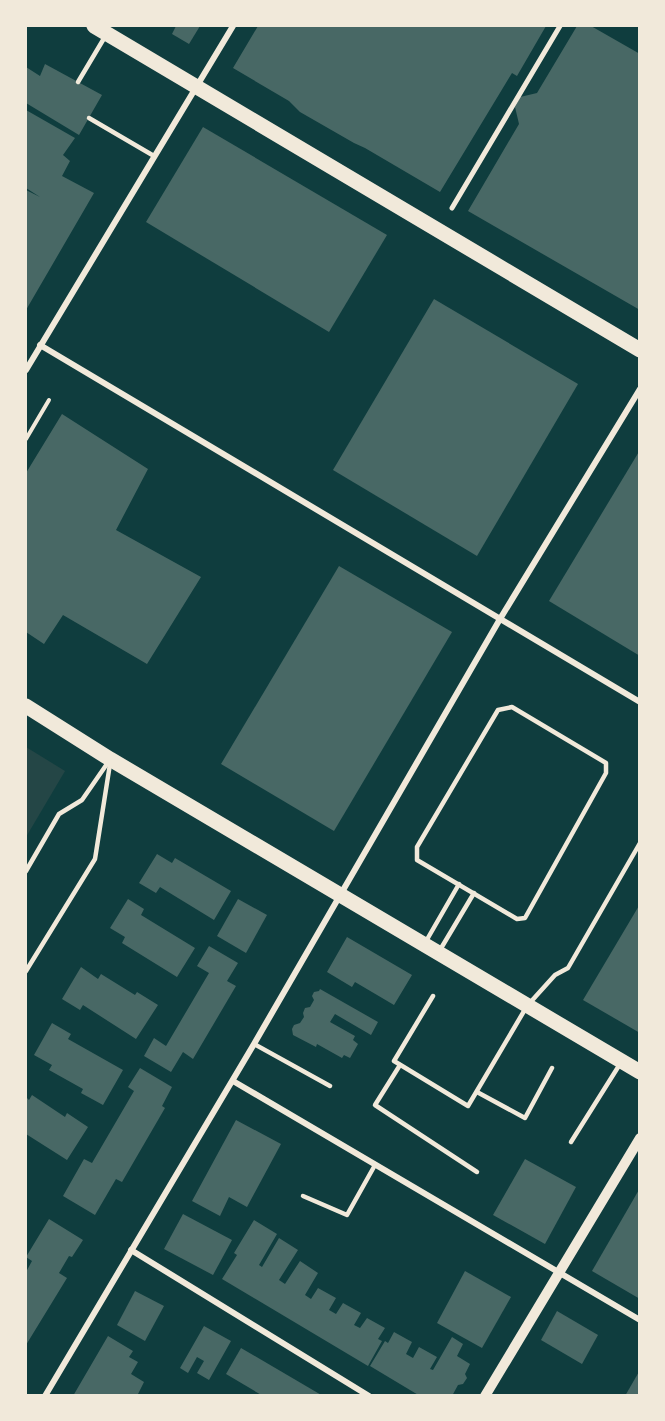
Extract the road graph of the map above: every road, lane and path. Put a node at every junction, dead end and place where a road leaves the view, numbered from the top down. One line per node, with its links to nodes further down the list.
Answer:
1 (233, 26): 5 (street)
2 (560, 26): 8 (street)
3 (101, 29): 4 (lane); 5 (main road)
4 (78, 82)
5 (197, 85): 7 (street); 10 (main road)
6 (88, 118): 7 (lane)
7 (154, 156): 9 (street)
8 (452, 208)
9 (40, 345): 11 (street); 15 (street)
10 (639, 350)
11 (26, 370)
12 (639, 388): 15 (street)
13 (49, 400): 14 (path)
14 (26, 439)
15 (500, 619): 16 (street); 23 (street)
16 (639, 702)
17 (26, 706): 18 (main road)
18 (110, 759): 20 (lane); 23 (main road); 26 (lane)
19 (639, 843): 28 (lane)
20 (26, 871)
21 (459, 884): 22 (lane); 22 (lane); 24 (lane)
22 (474, 893): 25 (lane)
23 (340, 895): 24 (main road); 29 (street)
24 (424, 945): 25 (main road)
25 (438, 953): 28 (main road)
26 (26, 971)
27 (433, 996): 31 (lane)
28 (527, 1006): 30 (main road); 36 (lane)
29 (255, 1044): 34 (street); 35 (lane)
30 (621, 1062): 33 (main road); 38 (lane)
31 (400, 1065): 36 (lane); 40 (lane)
32 (552, 1068): 36 (lane)
33 (639, 1072)
34 (233, 1081): 39 (street); 42 (street)
35 (330, 1086)
36 (477, 1092)
37 (639, 1138): 43 (street)
38 (571, 1142)
39 (375, 1165): 41 (lane); 43 (street)
40 (477, 1172)
41 (303, 1196)
42 (132, 1250): 45 (street); 46 (street)
43 (559, 1274): 44 (street); 47 (street)
44 (639, 1320)
45 (45, 1395)
46 (369, 1395)
47 (485, 1395)

